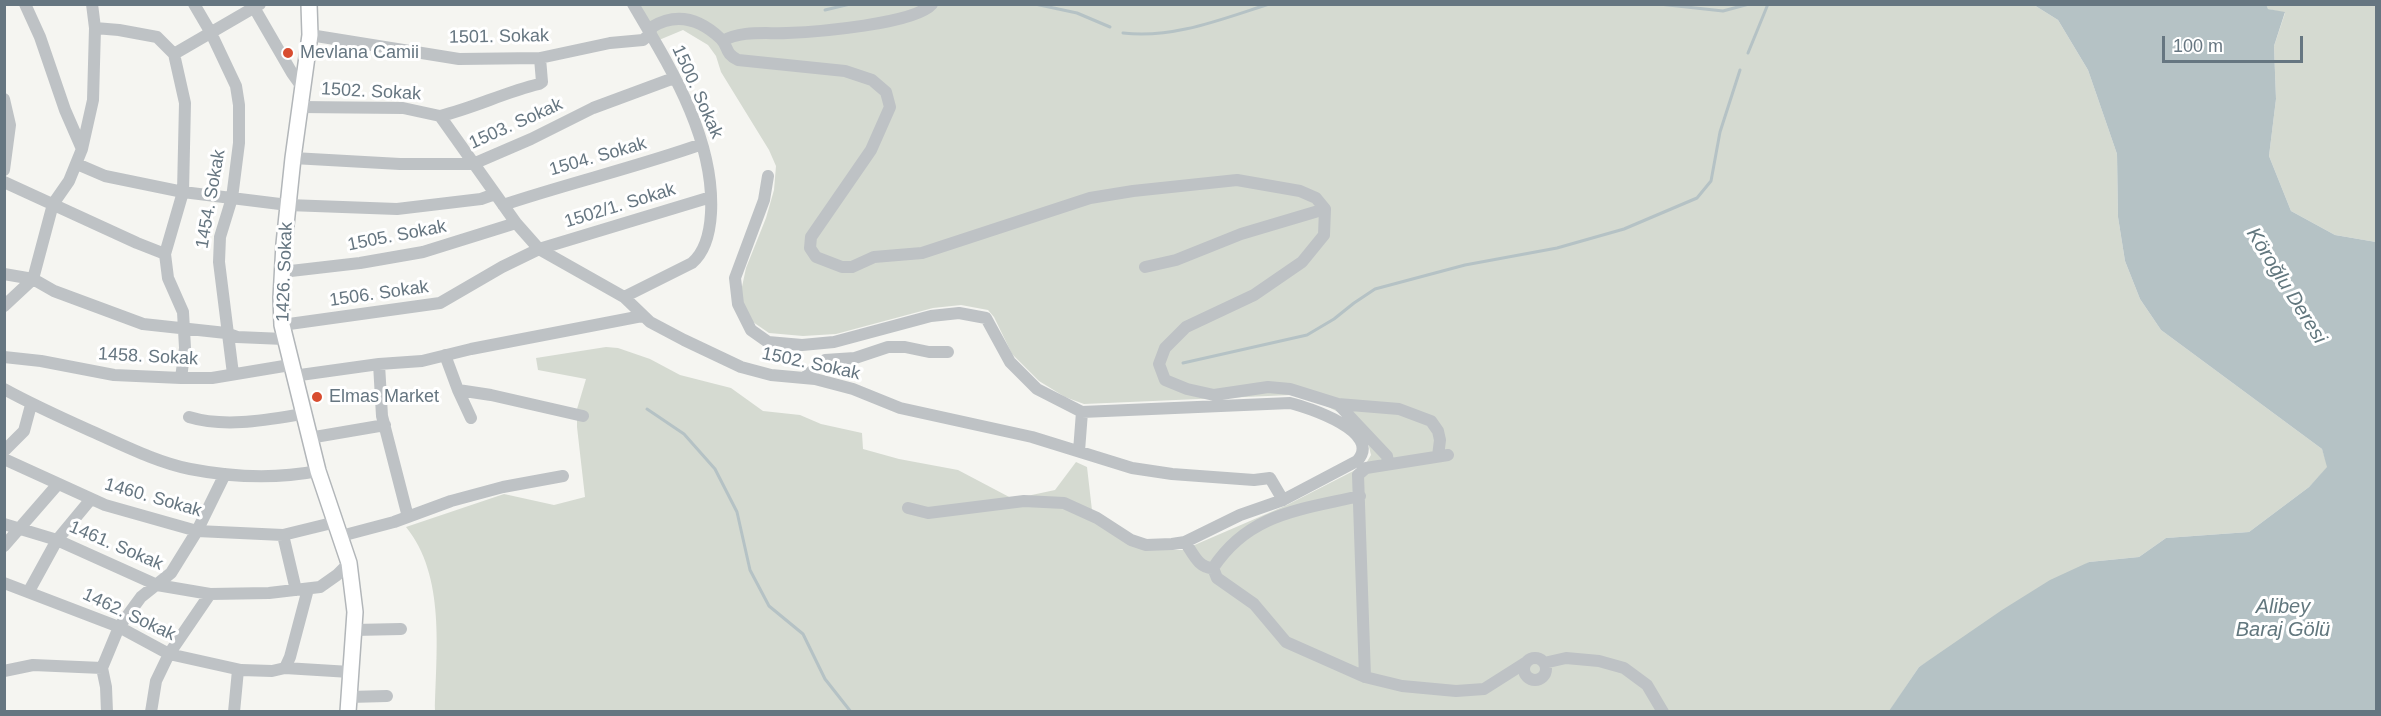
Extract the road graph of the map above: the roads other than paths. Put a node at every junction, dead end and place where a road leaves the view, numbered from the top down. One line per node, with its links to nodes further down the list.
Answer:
1 (26, 4): 21 (street)
2 (92, 4): 8 (street)
3 (194, 4): 9 (street, 1454. Sokak)
4 (309, 4): 11 (main road, 1426. Sokak)
5 (633, 4): 10 (street, 1500. Sokak)
6 (932, 4): 12 (street)
7 (256, 5): 9 (street); 16 (street)
8 (95, 28): 13 (street); 20 (street)
9 (212, 33): 13 (street); 33 (street, 1454. Sokak)
10 (650, 34): 12 (street, 1501. Sokak); 14 (street, 1501. Sokak); 15 (street, 1500. Sokak)
11 (310, 35): 14 (street, 1501. Sokak); 16 (main road, 1426. Sokak)
12 (723, 41): 37 (street, 1501. Sokak)
13 (174, 54): 30 (street)
14 (540, 58): 19 (street)
15 (674, 78): 22 (street, 1500. Sokak); 26 (street, 1503. Sokak)
16 (302, 87): 18 (main road, 1426. Sokak)
17 (4, 99): 27 (street)
18 (300, 107): 19 (street, 1502. Sokak); 24 (main road, 1426. Sokak)
19 (440, 116): 26 (street, 1502. Sokak)
20 (90, 119): 21 (street); 23 (street)
21 (71, 120): 23 (street)
22 (702, 144): 32 (street, 1500. Sokak); 36 (street, 1504. Sokak)
23 (82, 149): 25 (street)
24 (293, 158): 26 (street, 1503. Sokak); 35 (main road, 1426. Sokak)
25 (77, 164): 30 (street); 34 (street)
26 (473, 164): 31 (street, 1502. Sokak)
27 (4, 170)
28 (768, 176): 51 (street)
29 (4, 182): 34 (street)
30 (183, 192): 33 (street); 40 (street)
31 (495, 194): 35 (street); 36 (street, 1502. Sokak)
32 (711, 197): 39 (street, 1502/1. Sokak); 45 (street, 1500. Sokak)
33 (232, 198): 35 (street); 50 (street, 1454. Sokak)
34 (53, 204): 40 (street); 44 (street)
35 (288, 205): 42 (main road, 1426. Sokak)
36 (503, 205): 38 (street, 1502. Sokak)
37 (1325, 209): 41 (street); 63 (street)
38 (516, 223): 39 (street, 1502. Sokak); 42 (street, 1505. Sokak)
39 (539, 249): 45 (street, 1502. Sokak); 49 (street, 1506. Sokak)
40 (165, 254): 48 (street)
41 (1145, 267)
42 (282, 272): 49 (main road, 1426. Sokak)
43 (4, 274): 44 (street, 1506. Sokak)
44 (33, 279): 46 (street); 48 (street, 1506. Sokak)
45 (624, 297): 47 (street, 1502. Sokak)
46 (4, 306)
47 (642, 316): 53 (street, 1458. Sokak); 60 (street, 1502. Sokak)
48 (184, 328): 50 (street, 1506. Sokak); 59 (street)
49 (283, 332): 50 (street, 1506. Sokak); 57 (main road, 1426. Sokak)
50 (226, 333): 58 (street, 1454. Sokak)
51 (834, 342): 55 (street); 65 (street)
52 (948, 352): 55 (street)
53 (445, 356): 56 (street, 1458. Sokak); 62 (street)
54 (4, 357): 59 (street, 1458. Sokak)
55 (825, 360): 60 (street)
56 (379, 364): 57 (street, 1458. Sokak); 70 (street)
57 (291, 370): 58 (street, 1458. Sokak); 66 (main road, 1426. Sokak)
58 (233, 374): 59 (street, 1458. Sokak)
59 (182, 378)
60 (804, 378): 73 (street, 1502. Sokak)
61 (4, 389): 64 (street)
62 (458, 390): 67 (street); 69 (street)
63 (1338, 404): 75 (street); 75 (street)
64 (31, 405): 72 (street); 77 (street)
65 (1082, 412): 73 (street); 82 (street)
66 (302, 414): 68 (street); 71 (main road, 1426. Sokak)
67 (583, 416)
68 (189, 417)
69 (471, 418)
70 (385, 425): 71 (street); 84 (street)
71 (309, 438): 76 (main road, 1426. Sokak)
72 (4, 451)
73 (1080, 451): 82 (street, 1502. Sokak)
74 (4, 459): 79 (street, 1460. Sokak)
75 (1388, 464): 80 (street)
76 (318, 471): 77 (street); 87 (main road, 1426. Sokak)
77 (225, 474): 88 (street)
78 (563, 476): 84 (street, 1460. Sokak)
79 (58, 484): 81 (street, 1460. Sokak); 86 (street)
80 (1360, 496): 94 (street); 111 (street)
81 (91, 499): 88 (street, 1460. Sokak); 90 (street)
82 (1283, 500): 91 (street)
83 (908, 508): 91 (street)
84 (408, 516): 87 (street, 1460. Sokak)
85 (4, 524): 86 (street, 1461. Sokak)
86 (17, 529): 90 (street, 1461. Sokak); 92 (street)
87 (339, 529): 89 (street, 1460. Sokak); 93 (main road, 1426. Sokak)
88 (197, 531): 89 (street, 1460. Sokak); 96 (street)
89 (283, 535): 97 (street)
90 (57, 540): 96 (street, 1461. Sokak); 98 (street)
91 (1185, 542): 94 (street)
92 (4, 546)
93 (349, 563): 97 (street, 1461. Sokak); 102 (main road, 1426. Sokak)
94 (1213, 568): 111 (street)
95 (4, 583): 98 (street, 1462. Sokak)
96 (157, 585): 99 (street, 1461. Sokak); 100 (street)
97 (302, 590): 99 (street, 1461. Sokak); 107 (street)
98 (29, 591): 100 (street, 1462. Sokak)
99 (210, 594): 103 (street)
100 (119, 627): 103 (street, 1462. Sokak); 106 (street)
101 (401, 629): 102 (street)
102 (354, 630): 110 (main road, 1426. Sokak)
103 (169, 654): 108 (street, 1462. Sokak); 115 (street)
104 (1525, 663): 105 (street); 105 (street); 111 (street)
105 (1544, 663): 117 (street)
106 (102, 668): 109 (street); 114 (street)
107 (285, 668): 108 (street, 1462. Sokak); 110 (street, 1462. Sokak)
108 (238, 670): 116 (street)
109 (4, 671)
110 (350, 672): 113 (main road, 1426. Sokak)
111 (1365, 677)
112 (387, 696): 113 (street)
113 (348, 704)
114 (107, 711)
115 (151, 711)
116 (234, 711)
117 (1663, 711)

